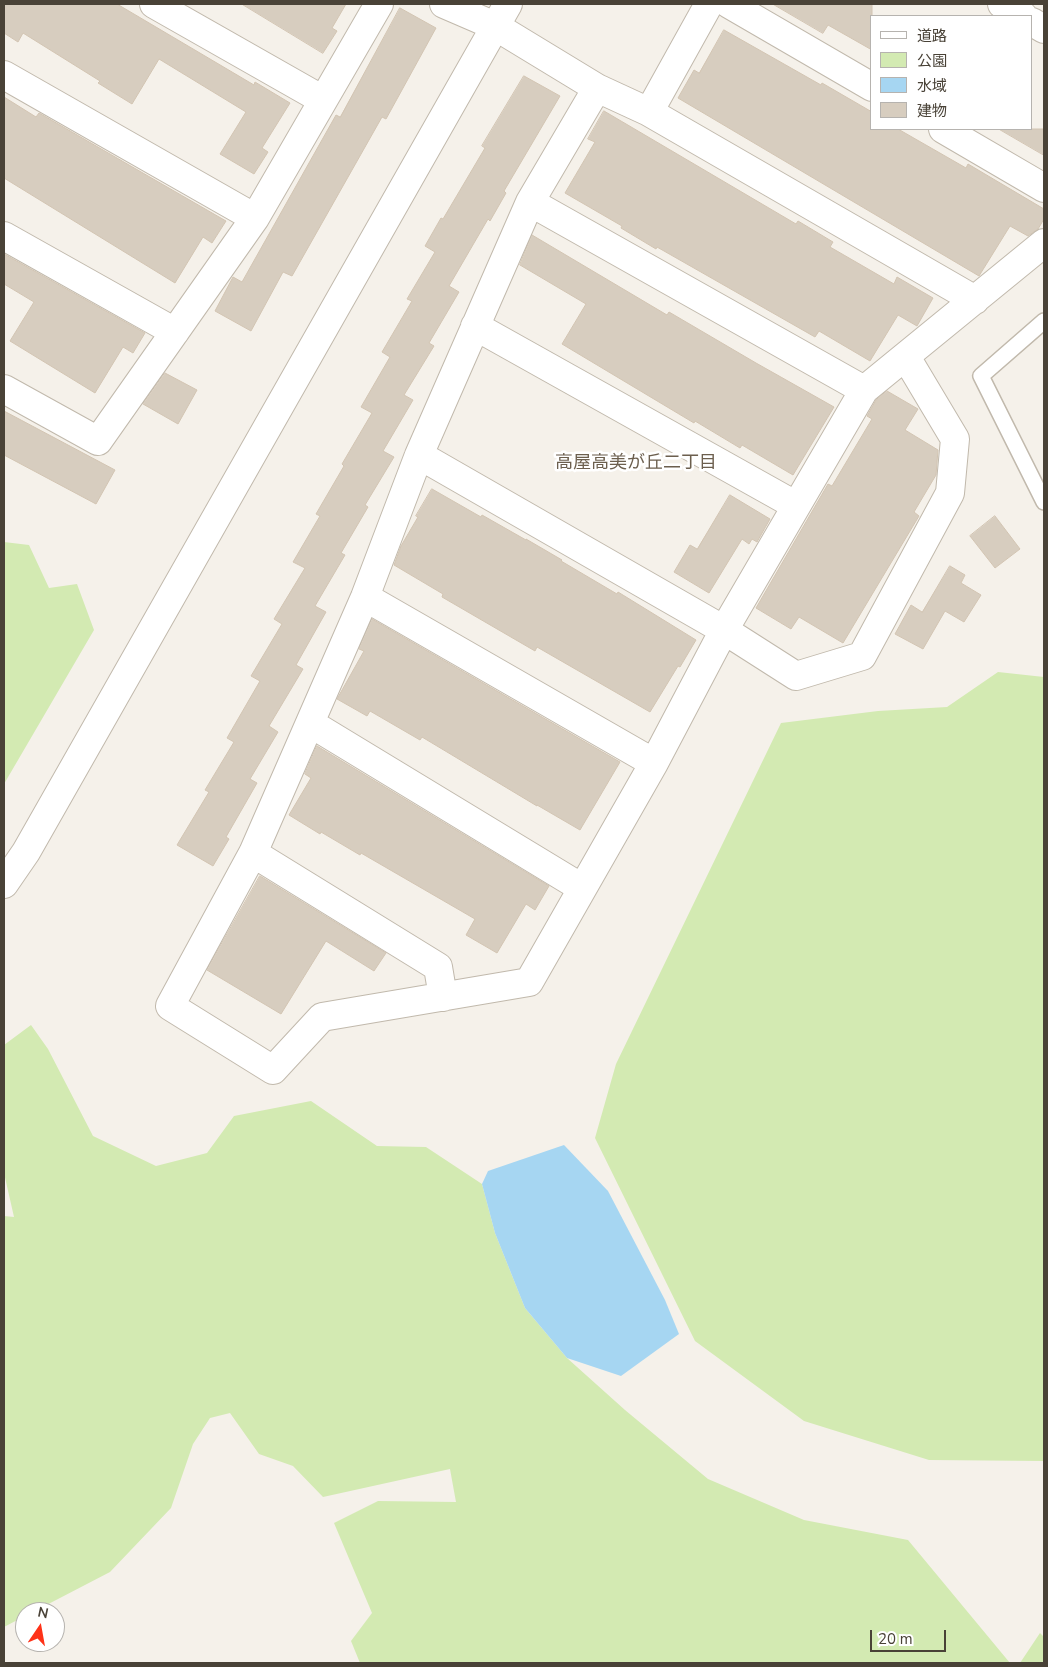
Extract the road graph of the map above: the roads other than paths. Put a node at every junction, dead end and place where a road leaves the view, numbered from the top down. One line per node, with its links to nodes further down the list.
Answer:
1 (154, 4): 14 (street)
2 (379, 4): 14 (street)
3 (444, 4): 7 (street)
4 (709, 4): 15 (street)
5 (729, 4): 12 (street)
6 (1002, 4): 8 (street)
7 (502, 15): 13 (street); 37 (street)
8 (1021, 15)
9 (1033, 23): 10 (street)
10 (1044, 29)
11 (4, 75): 19 (street)
12 (870, 86)
13 (597, 88): 15 (street); 18 (street)
14 (323, 100): 19 (street)
15 (649, 112): 22 (street)
16 (945, 130): 17 (street)
17 (1044, 188)
18 (530, 202): 24 (street); 28 (street)
19 (255, 218): 25 (street)
20 (4, 236): 25 (street)
21 (1044, 242): 22 (street)
22 (975, 300): 26 (street)
23 (1044, 321): 30 (lane)
24 (475, 326): 29 (street); 31 (street)
25 (174, 332): 27 (street)
26 (906, 357): 28 (street); 33 (street)
27 (4, 389)
28 (864, 390): 31 (street)
29 (418, 455): 32 (street); 33 (street)
30 (1044, 502)
31 (795, 505): 33 (street)
32 (365, 597): 34 (street); 35 (street)
33 (724, 630): 35 (street)
34 (310, 723): 36 (street); 38 (street)
35 (654, 763): 38 (street)
36 (253, 853): 39 (street); 39 (street)
37 (4, 884)
38 (582, 888): 39 (street)
39 (443, 997)

